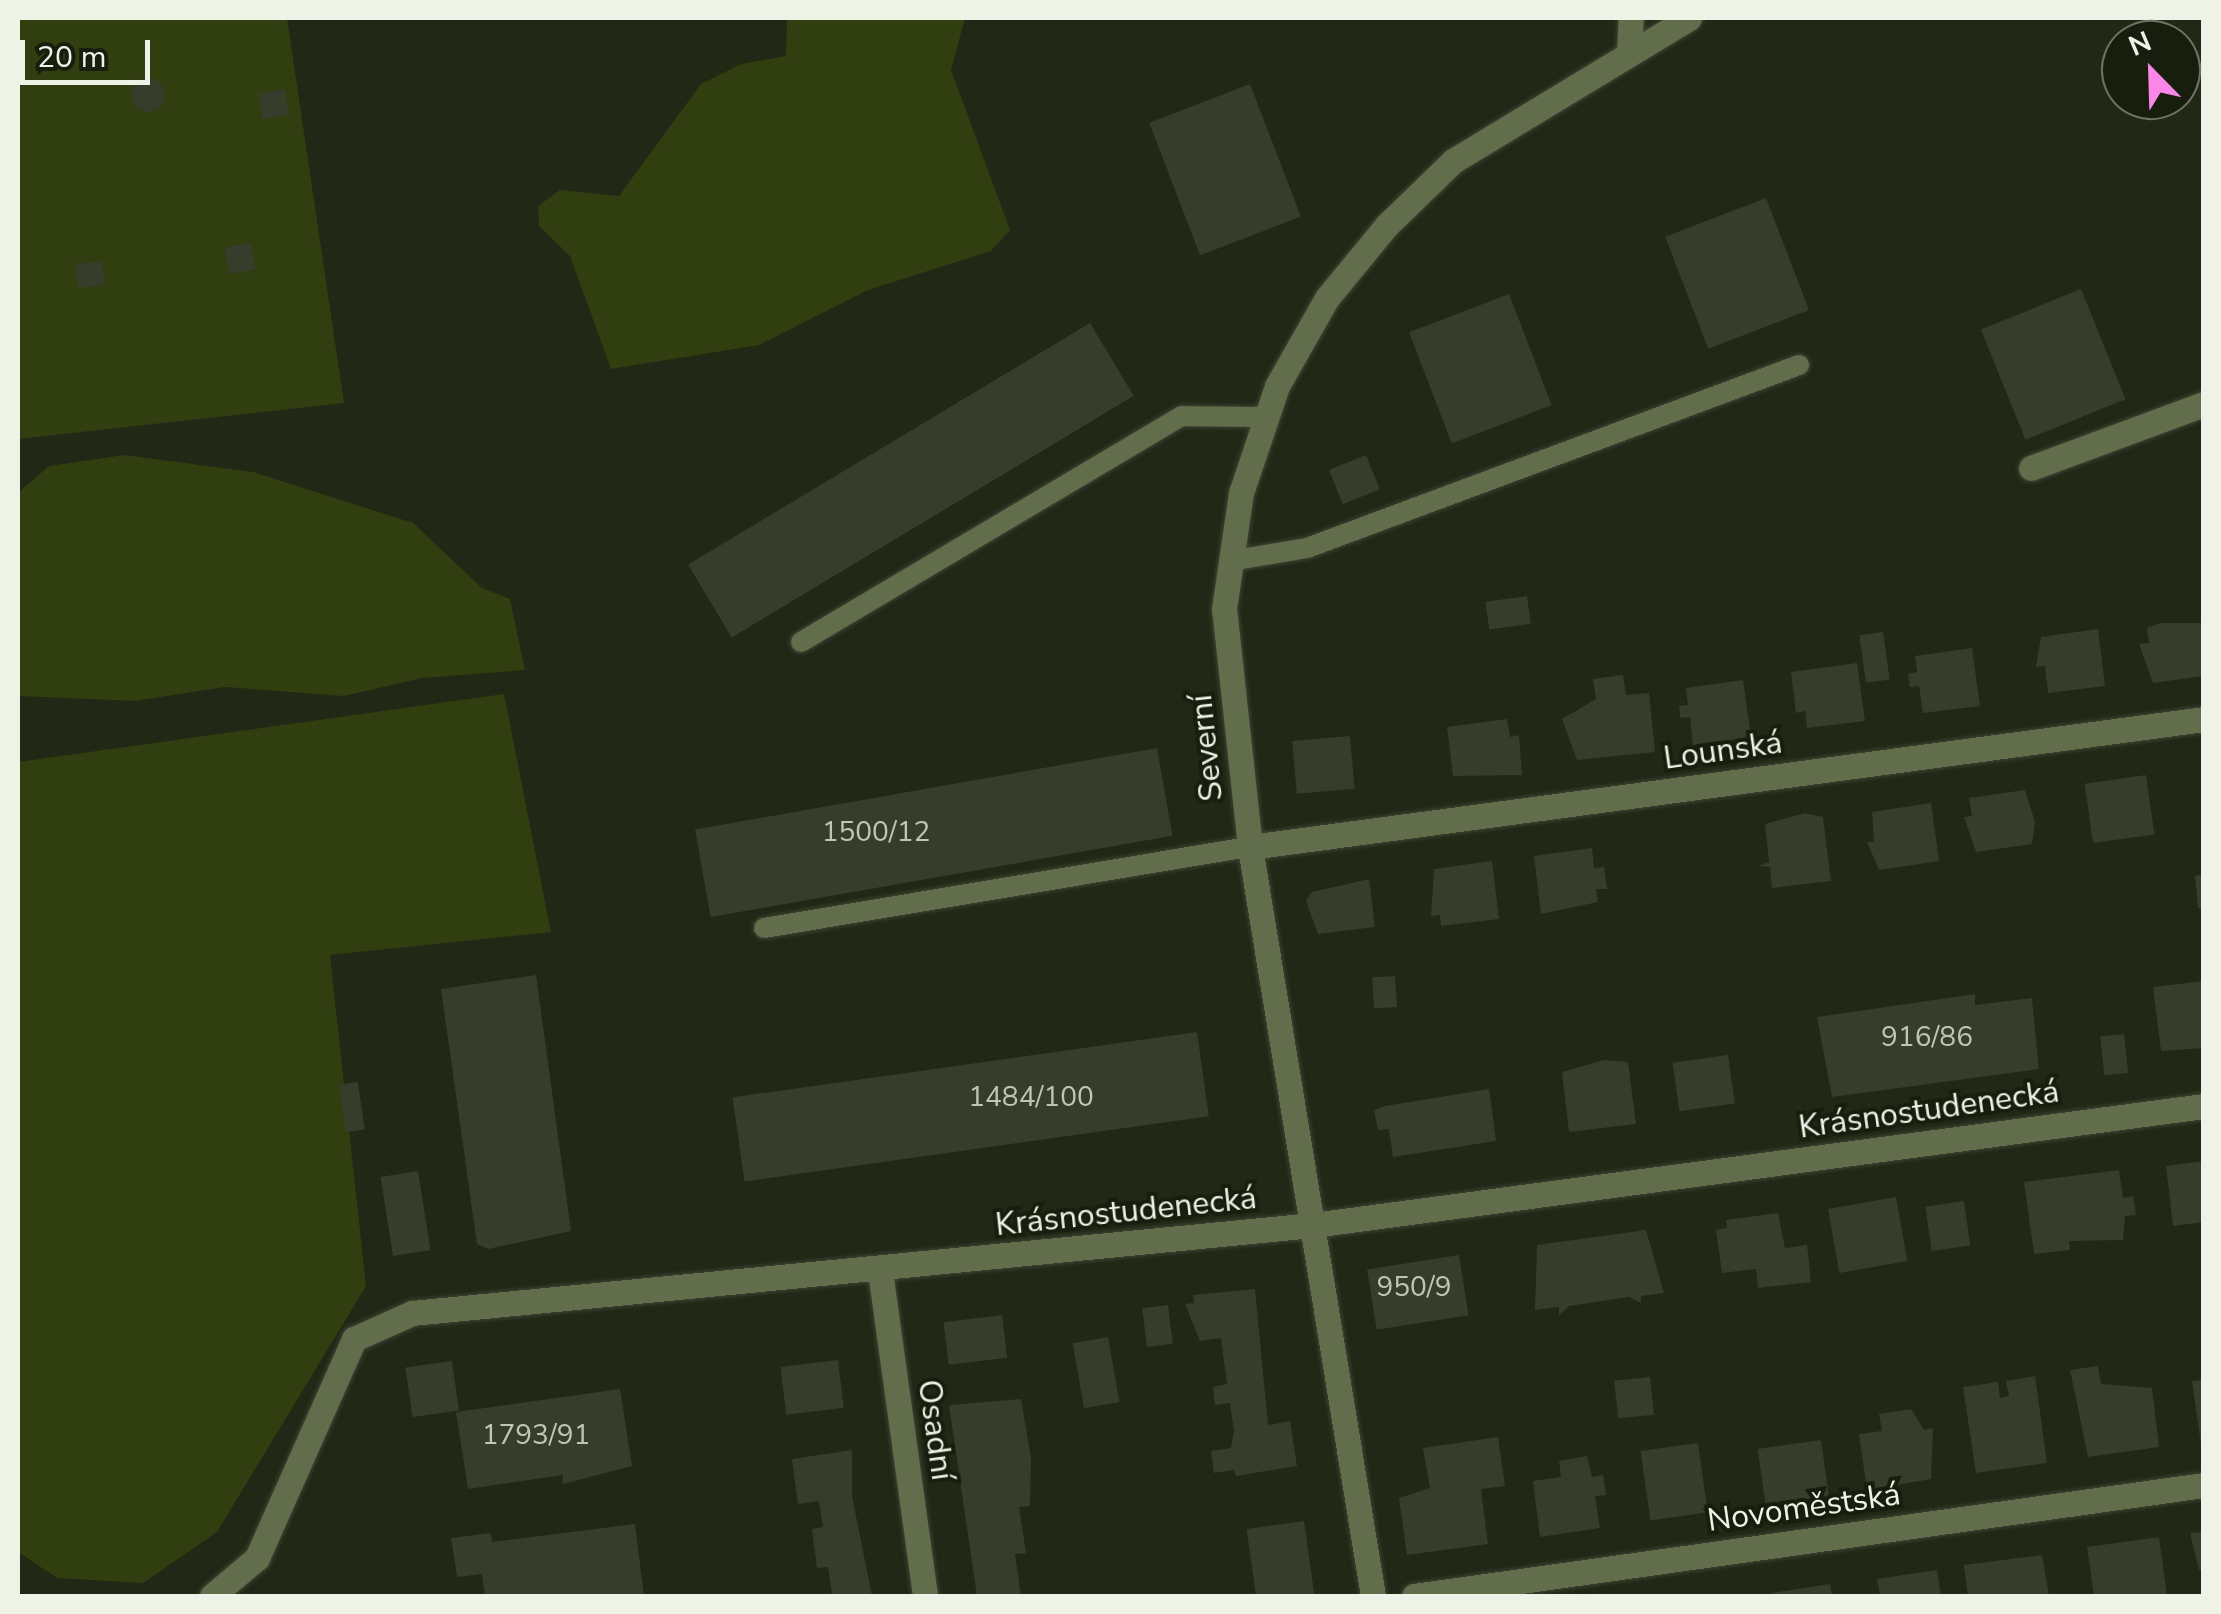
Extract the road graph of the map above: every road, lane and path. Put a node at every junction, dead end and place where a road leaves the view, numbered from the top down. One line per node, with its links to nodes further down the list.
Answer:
1 (1631, 18): 3 (street)
2 (1688, 18): 3 (street, Severní)
3 (1630, 50): 6 (street, Severní)
4 (1799, 364): 8 (lane)
5 (2204, 404): 7 (street)
6 (1267, 416): 8 (street, Severní); 9 (lane)
7 (2031, 468)
8 (1230, 562): 11 (street, Severní)
9 (801, 642)
10 (2204, 719): 11 (street, Lounská)
11 (1250, 847): 12 (lane); 14 (street, Severní)
12 (764, 928)
13 (2204, 1106): 14 (street, Krásnostudenecká)
14 (1314, 1225): 15 (street, Krásnostudenecká); 19 (street, Severní)
15 (880, 1272): 17 (street, Krásnostudenecká); 18 (street, Osadní)
16 (2204, 1485): 20 (street, Novoměstská)
17 (212, 1596)
18 (925, 1596)
19 (1373, 1596)
20 (1414, 1596)

